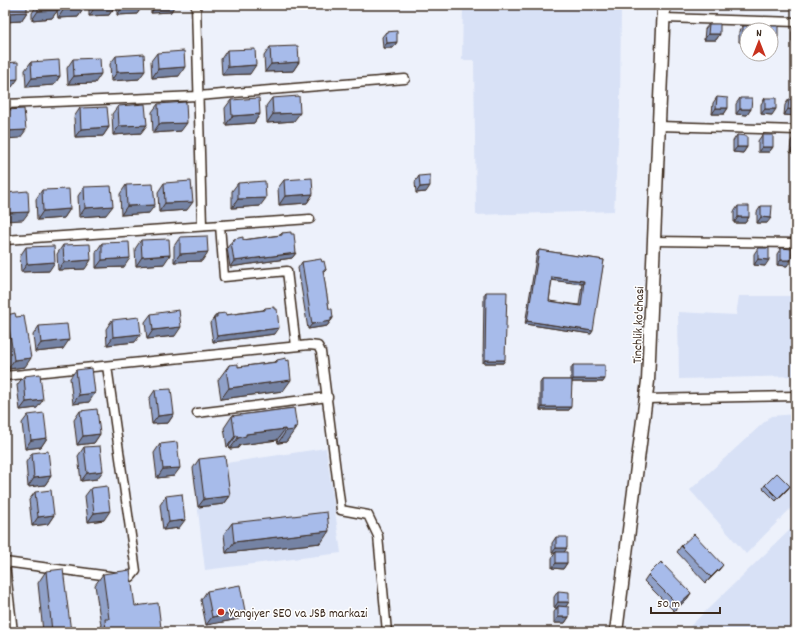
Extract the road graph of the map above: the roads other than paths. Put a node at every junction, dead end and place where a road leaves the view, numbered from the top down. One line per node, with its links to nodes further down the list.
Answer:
1 (196, 5): 6 (street)
2 (664, 5): 3 (main road, Tinchlik ko'chasi)
3 (664, 18): 4 (street); 8 (main road, Tinchlik ko'chasi)
4 (796, 22)
5 (405, 79): 6 (street)
6 (198, 96): 7 (street); 12 (street)
7 (5, 104)
8 (659, 126): 9 (street); 14 (main road, Tinchlik ko'chasi)
9 (796, 130)
10 (310, 219): 11 (street)
11 (220, 225): 12 (street); 16 (street)
12 (202, 226): 13 (street)
13 (5, 240)
14 (654, 241): 15 (street); 21 (main road, Tinchlik ko'chasi)
15 (796, 243)
16 (296, 346): 17 (street); 20 (street)
17 (107, 366): 18 (street); 23 (street)
18 (5, 376)
19 (796, 396): 21 (street)
20 (328, 397): 22 (street); 25 (street)
21 (646, 399): 26 (main road, Tinchlik ko'chasi)
22 (197, 413)
23 (5, 563): 24 (street)
24 (13, 632)
25 (388, 632)
26 (616, 632)

